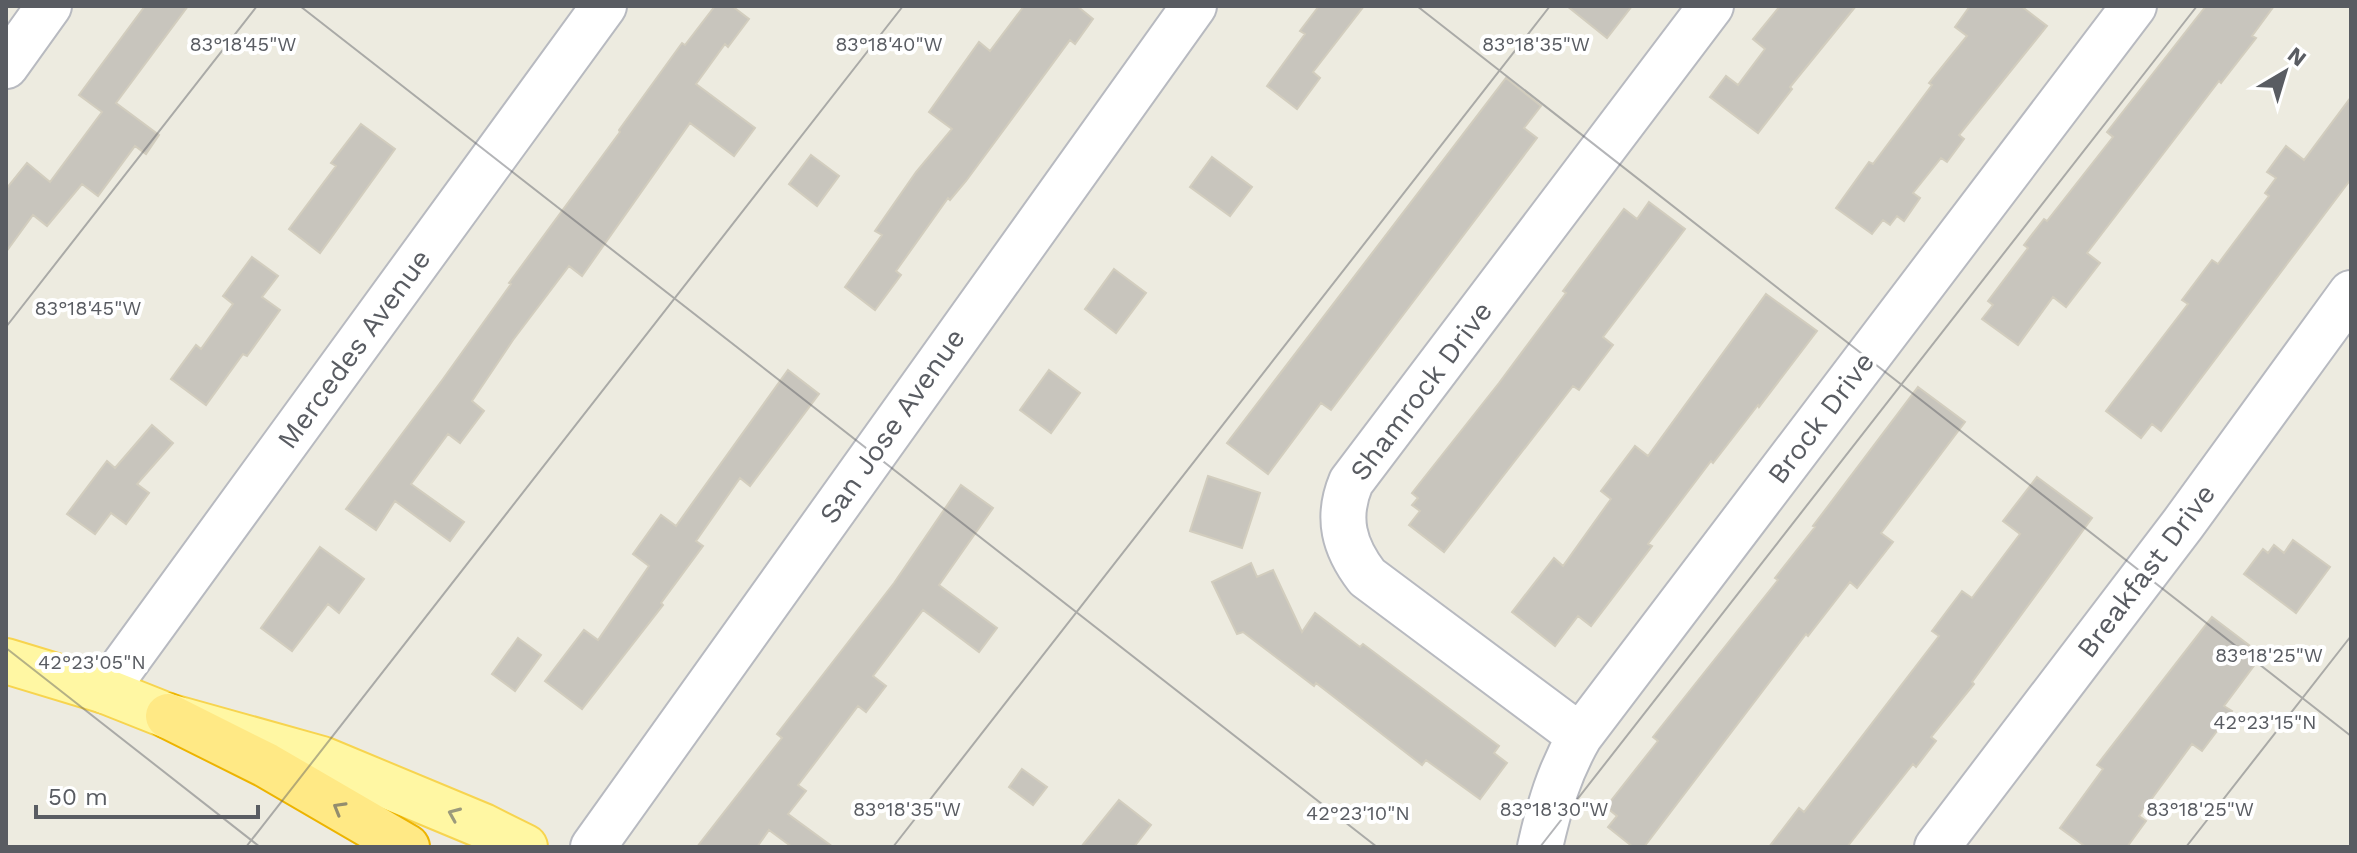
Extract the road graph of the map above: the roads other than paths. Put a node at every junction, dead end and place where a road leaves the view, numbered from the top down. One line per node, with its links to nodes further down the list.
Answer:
1 (49, 6): 6 (street)
2 (604, 6): 9 (street, Mercedes Avenue)
3 (1194, 6): 14 (street, San Jose Avenue)
4 (1711, 6): 11 (street, Shamrock Drive)
5 (2134, 6): 11 (street, Brock Drive)
6 (6, 66)
7 (2351, 293): 16 (street, Breakfast Drive)
8 (6, 661): 9 (main road)
9 (105, 691): 10 (main road)
10 (168, 716): 12 (highway, one-way to 10); 13 (main road, one-way to 10)
11 (1580, 736): 15 (street, Brock Drive)
12 (407, 847)
13 (525, 847)
14 (593, 847)
15 (1540, 847)
16 (1937, 847)

